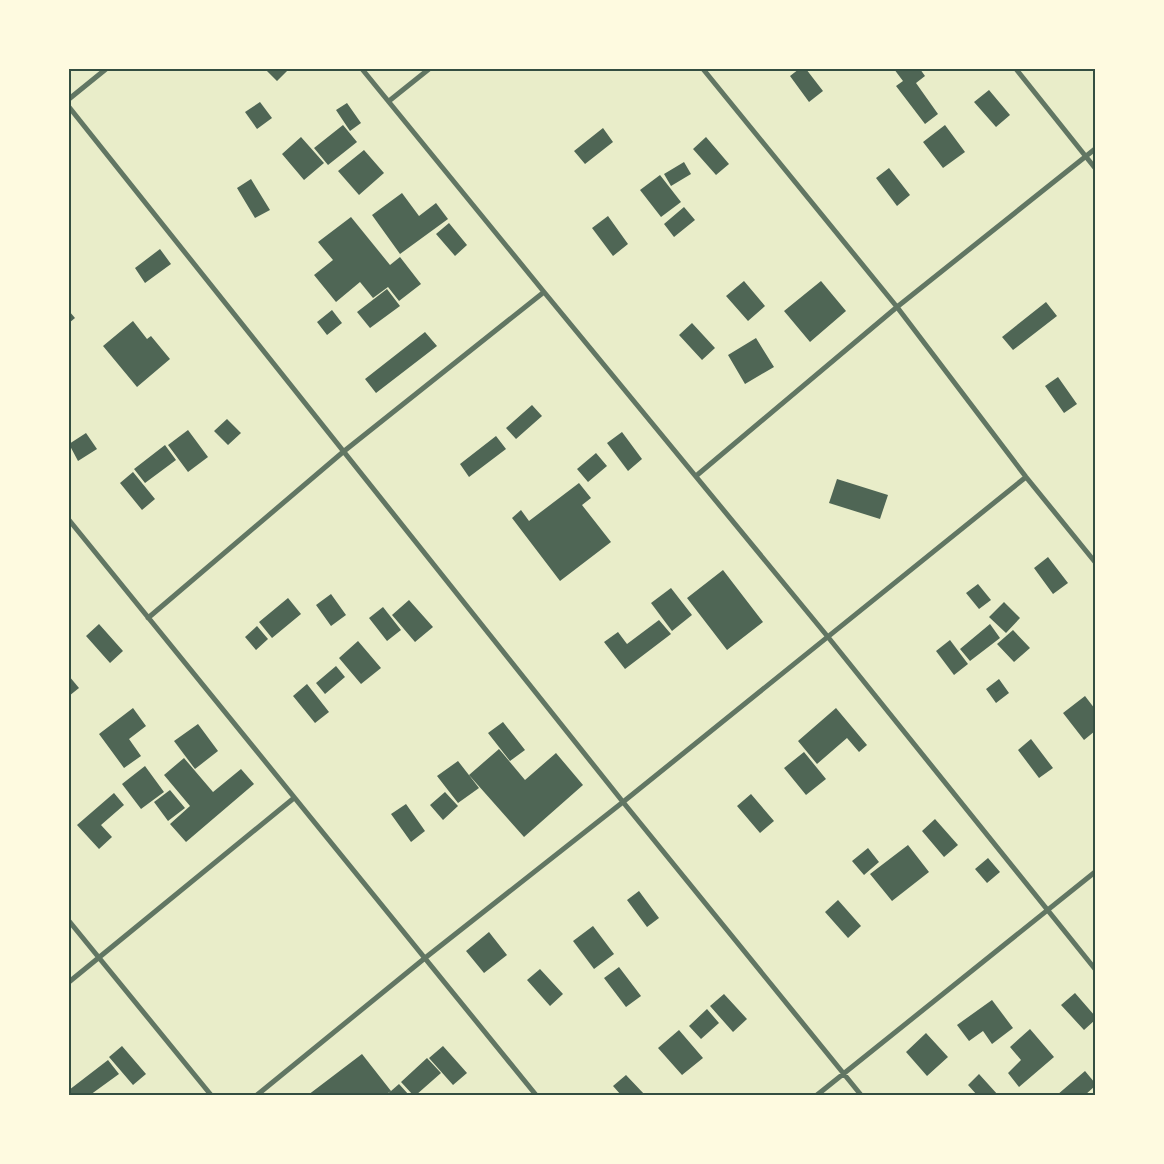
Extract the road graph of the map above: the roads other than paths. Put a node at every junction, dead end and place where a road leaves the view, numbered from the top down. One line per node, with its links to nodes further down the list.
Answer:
1 (106, 69): 6 (street)
2 (362, 69): 7 (street)
3 (429, 69): 7 (street)
4 (702, 69): 13 (street)
5 (1016, 69): 10 (street)
6 (69, 99)
7 (389, 101): 12 (street)
8 (69, 107): 14 (street)
9 (1095, 149): 10 (street)
10 (1086, 157): 11 (street); 13 (street)
11 (1095, 168)
12 (544, 292): 14 (street); 15 (street)
13 (897, 308): 15 (street); 16 (street)
14 (343, 452): 19 (street); 22 (street)
15 (696, 476): 20 (street)
16 (1026, 477): 18 (street); 20 (street)
17 (69, 520): 19 (street)
18 (1095, 562)
19 (148, 618): 21 (street)
20 (828, 637): 22 (street); 24 (street)
21 (294, 798): 26 (street); 27 (street)
22 (623, 802): 27 (street); 30 (street)
23 (1095, 872): 24 (street)
24 (1049, 910): 28 (street); 30 (street)
25 (69, 921): 26 (street)
26 (99, 958): 29 (street); 31 (street)
27 (425, 958): 32 (street); 33 (street)
28 (1095, 969)
29 (69, 982)
30 (843, 1074): 34 (street); 35 (street)
31 (212, 1095)
32 (257, 1095)
33 (536, 1095)
34 (817, 1095)
35 (861, 1095)

